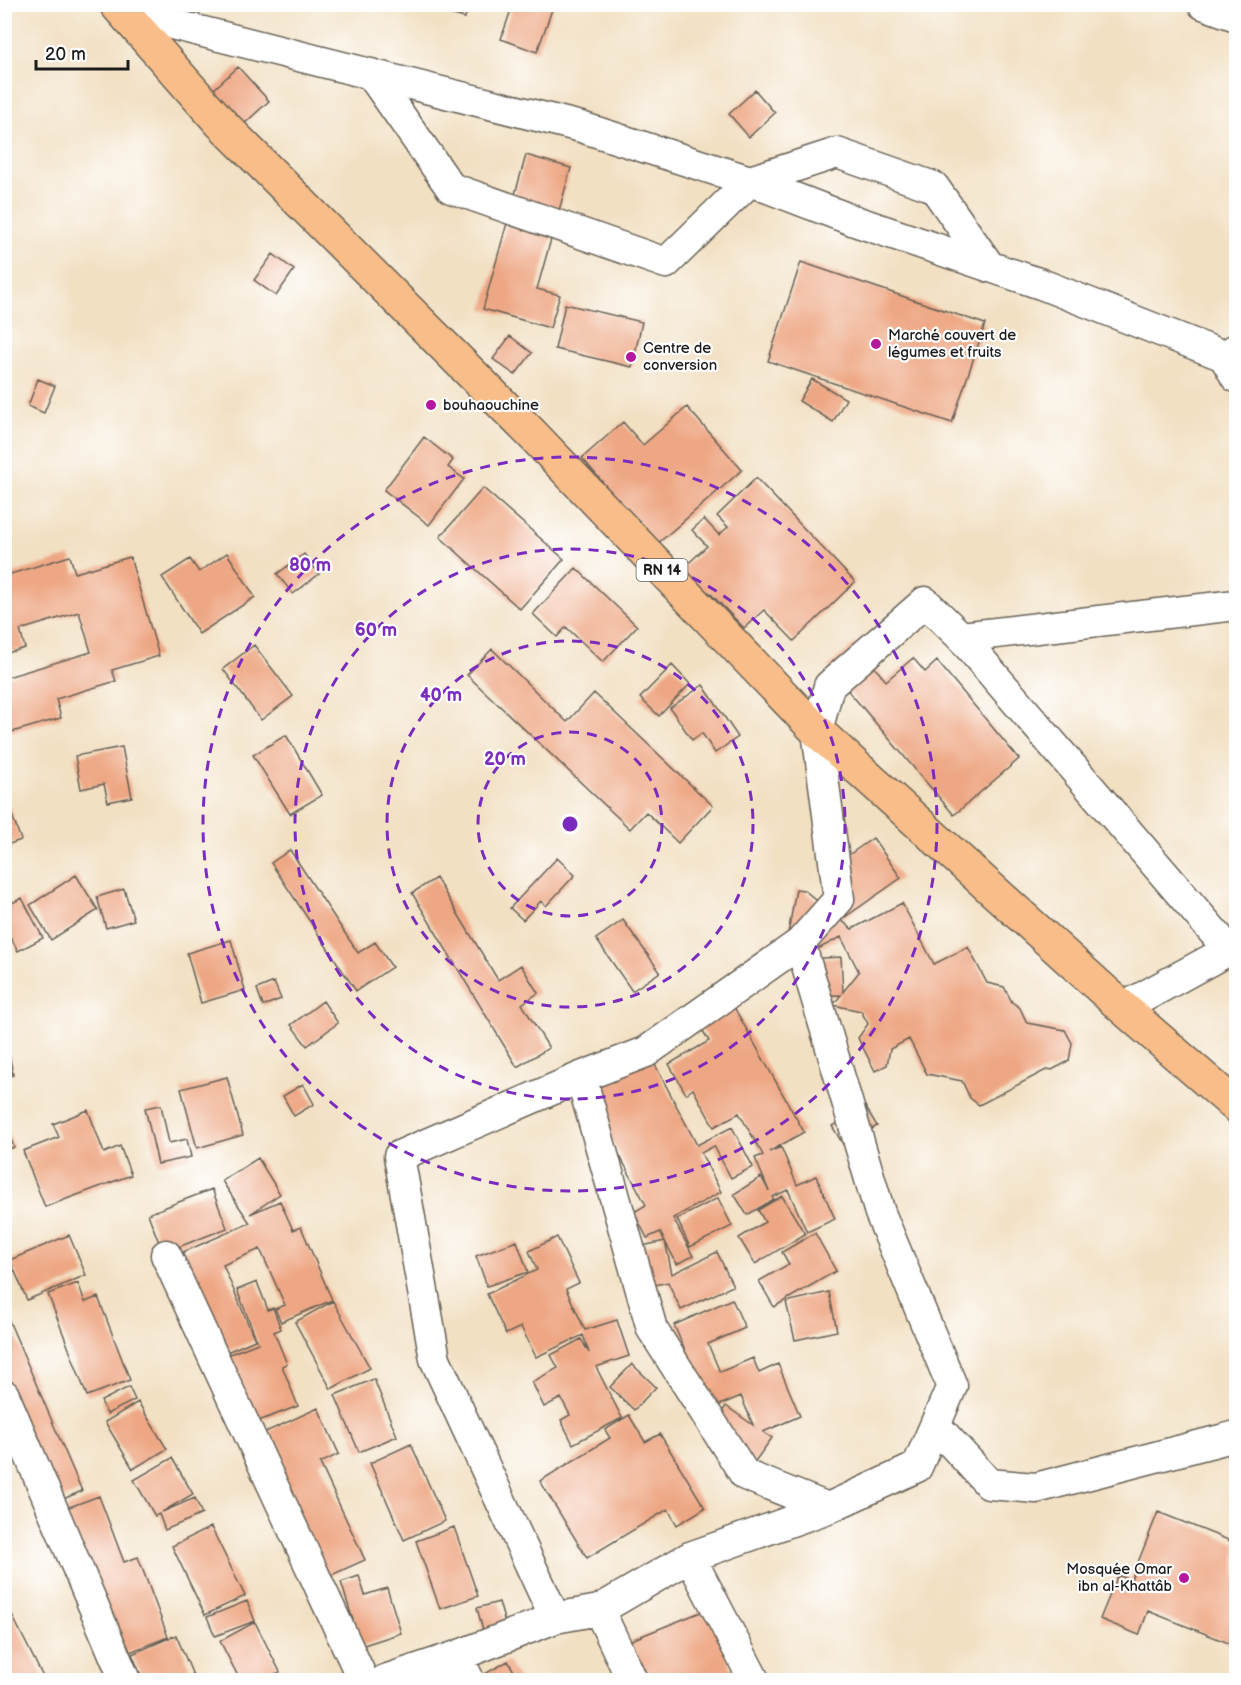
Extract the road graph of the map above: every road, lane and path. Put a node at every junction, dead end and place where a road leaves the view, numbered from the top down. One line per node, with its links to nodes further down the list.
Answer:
1 (1203, 4): 3 (street)
2 (120, 8): 4 (street); 10 (main road, RN 14)
3 (1236, 16)
4 (371, 74): 5 (street); 5 (street)
5 (750, 181): 6 (street); 6 (street)
6 (990, 267): 7 (street)
7 (1232, 361)
8 (1236, 605): 9 (street)
9 (961, 637): 10 (street); 12 (street)
10 (817, 731): 11 (street); 13 (main road, RN 14)
11 (801, 943): 14 (street); 18 (street)
12 (1233, 948): 13 (street)
13 (1123, 1008): 15 (main road, RN 14)
14 (581, 1077): 20 (street); 23 (street)
15 (1236, 1106)
16 (166, 1255): 26 (street)
17 (4, 1395): 25 (street)
18 (935, 1425): 19 (street); 20 (street)
19 (1236, 1436)
20 (828, 1508): 21 (street)
21 (690, 1557): 22 (street); 29 (street)
22 (599, 1610): 23 (street); 28 (street)
23 (555, 1618): 24 (street)
24 (463, 1668): 27 (street)
25 (125, 1680)
26 (363, 1680)
27 (385, 1680)
28 (632, 1680)
29 (754, 1680)

